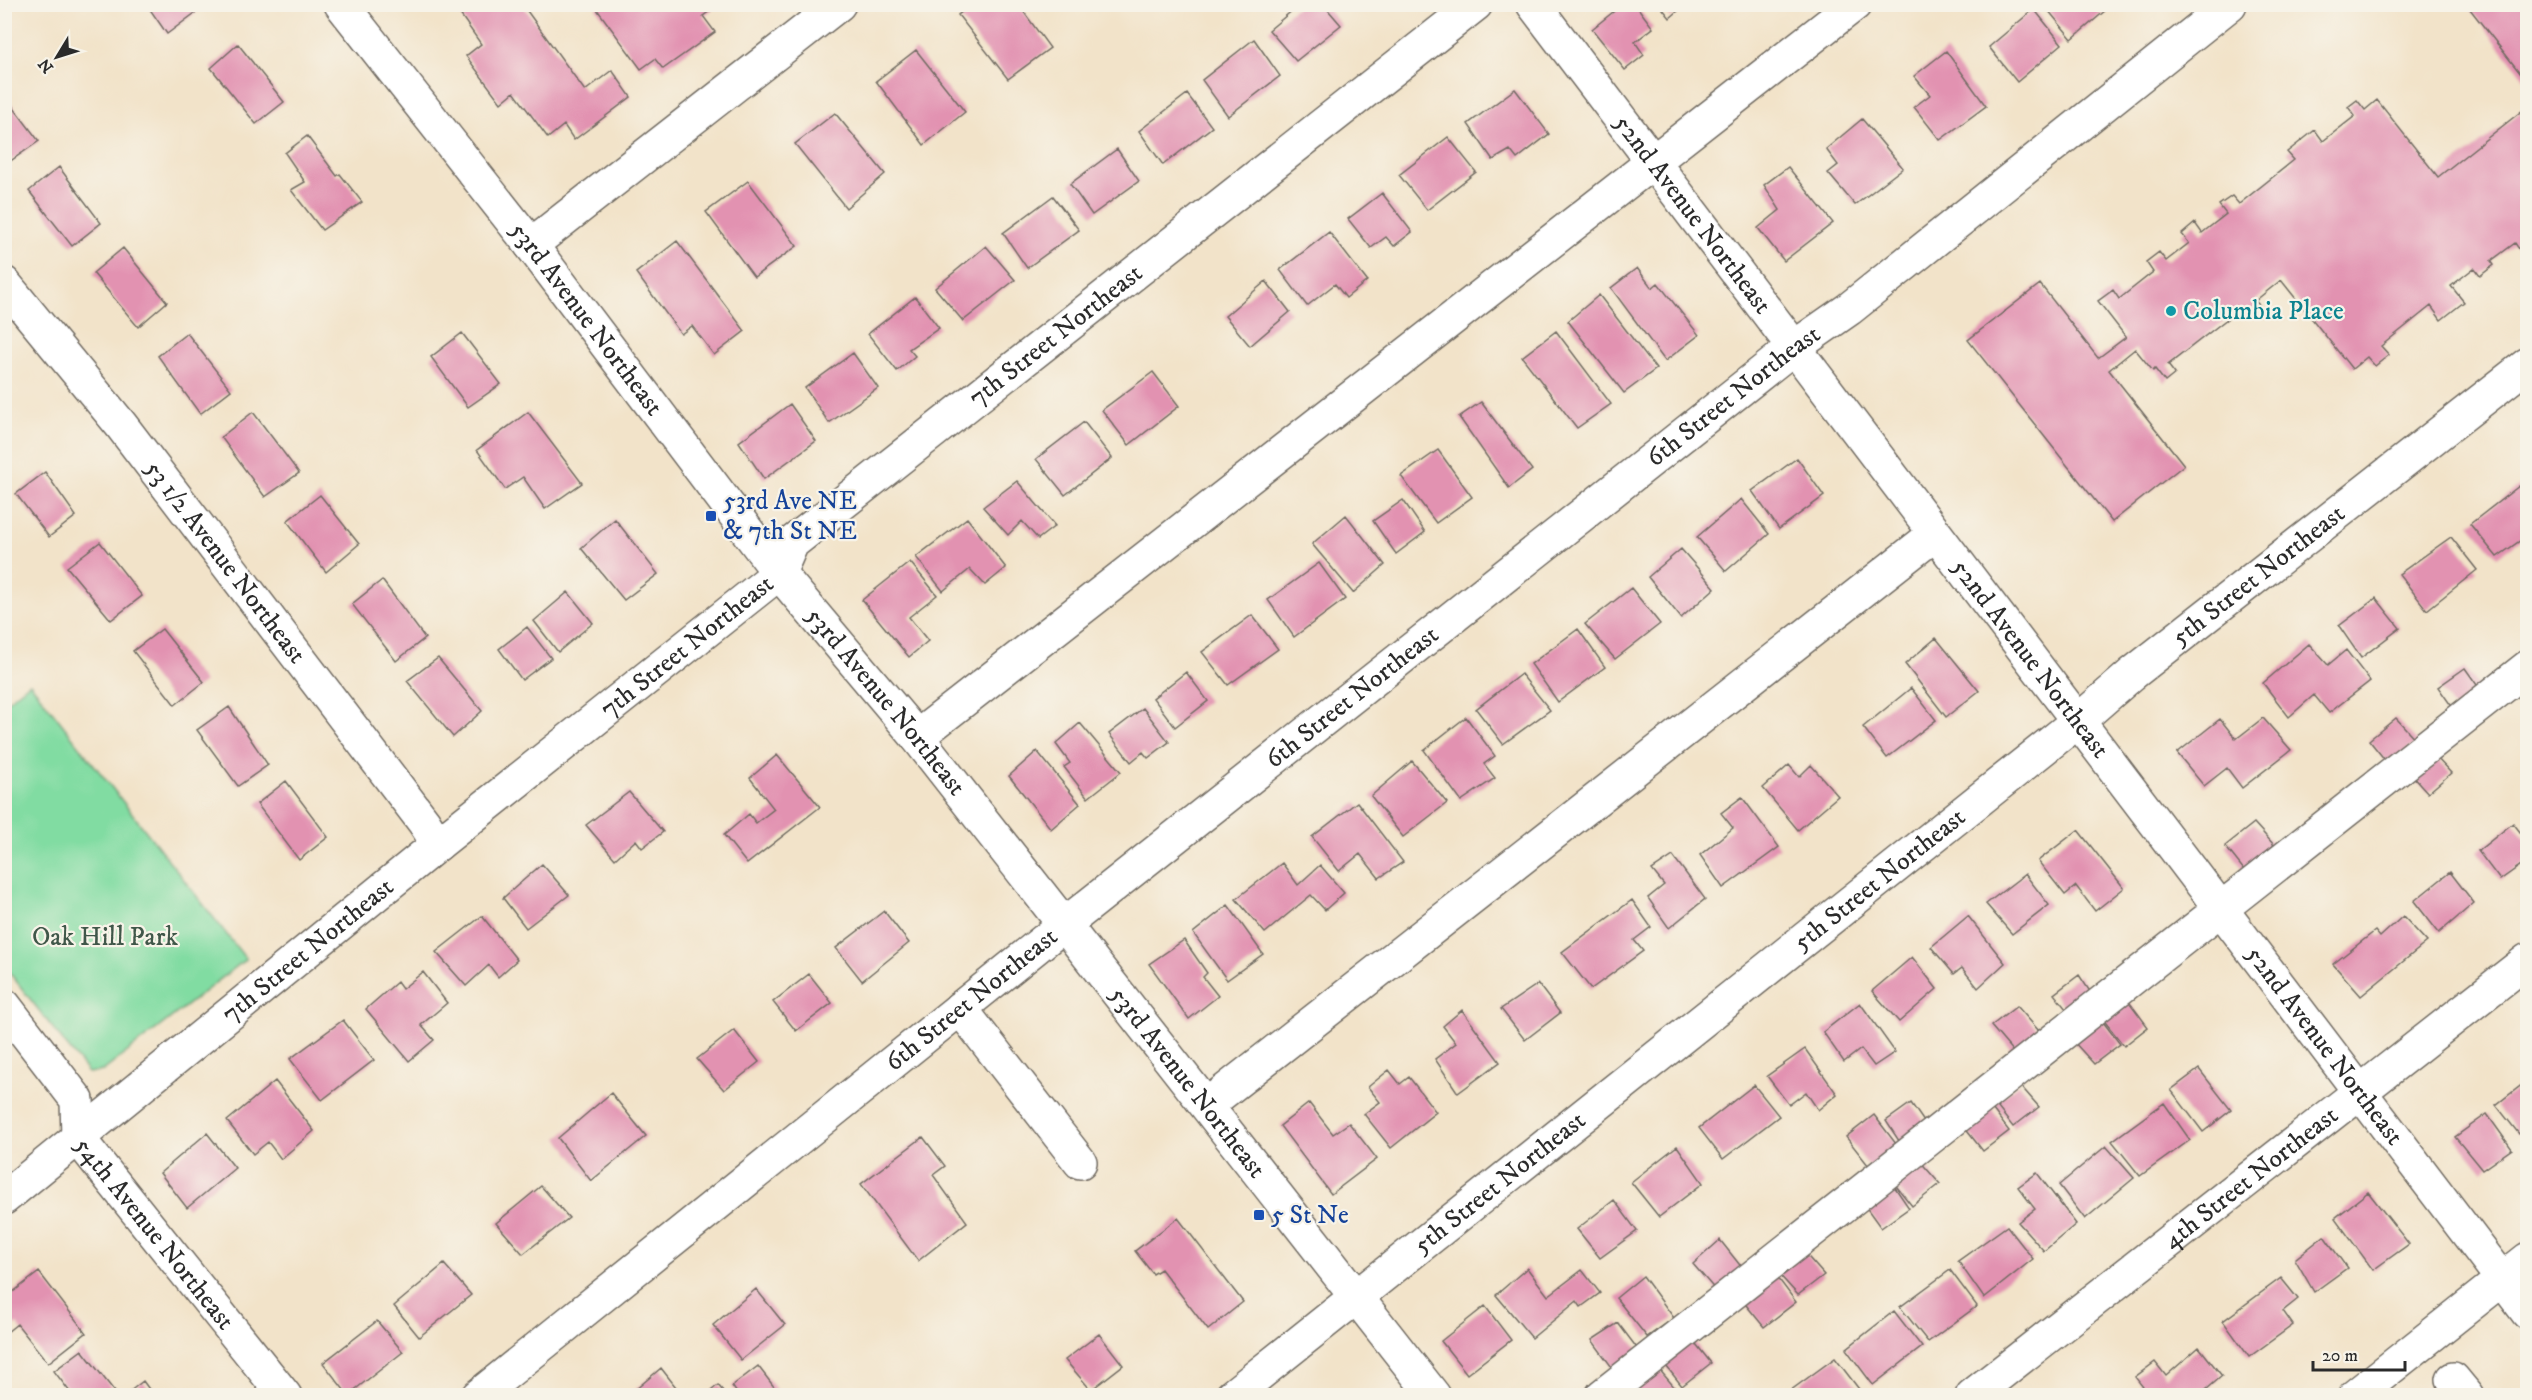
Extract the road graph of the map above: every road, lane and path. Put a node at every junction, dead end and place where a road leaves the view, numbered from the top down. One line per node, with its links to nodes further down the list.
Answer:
1 (341, 4): 8 (street, 53rd Avenue Northeast)
2 (839, 4): 8 (street)
3 (1476, 4): 13 (street, 7th Street Northeast)
4 (1533, 4): 7 (street, 52nd Avenue Northeast)
5 (1855, 4): 7 (street)
6 (2230, 4): 10 (street, 6th Street Northeast)
7 (1653, 162): 10 (street, 52nd Avenue Northeast); 16 (street)
8 (531, 245): 13 (street, 53rd Avenue Northeast)
9 (4, 283): 17 (street, 53 1/2 Avenue Northeast)
10 (1794, 348): 12 (street, 52nd Avenue Northeast); 19 (street, 6th Street Northeast)
11 (2528, 364): 15 (street, 5th Street Northeast)
12 (1935, 534): 15 (street, 52nd Avenue Northeast); 24 (street)
13 (779, 573): 16 (street, 53rd Avenue Northeast); 17 (street, 7th Street Northeast)
14 (2528, 668): 18 (street)
15 (2078, 722): 18 (street, 52nd Avenue Northeast); 30 (street, 5th Street Northeast)
16 (917, 737): 19 (street, 53rd Avenue Northeast)
17 (438, 844): 25 (street, 7th Street Northeast)
18 (2221, 909): 23 (street, 52nd Avenue Northeast); 36 (street)
19 (1065, 924): 22 (street, 6th Street Northeast); 24 (street, 53rd Avenue Northeast)
20 (2528, 960): 23 (street, 4th Street Northeast)
21 (4, 1005): 25 (street, 54th Avenue Northeast)
22 (960, 1008): 26 (street); 33 (street, 6th Street Northeast)
23 (2360, 1092): 29 (street, 52nd Avenue Northeast); 37 (street, 4th Street Northeast)
24 (1207, 1106): 30 (street, 53rd Avenue Northeast)
25 (78, 1138): 27 (street, 7th Street Northeast); 32 (street, 54th Avenue Northeast)
26 (1080, 1162)
27 (4, 1198)
28 (2528, 1259): 29 (street)
29 (2502, 1279): 31 (street, 52nd Avenue Northeast); 38 (street)
30 (1356, 1296): 34 (street, 5th Street Northeast); 35 (street, 53rd Avenue Northeast)
31 (2528, 1313)
32 (285, 1395)
33 (478, 1395)
34 (1232, 1395)
35 (1434, 1395)
36 (1602, 1395)
37 (1972, 1395)
38 (2355, 1395)

